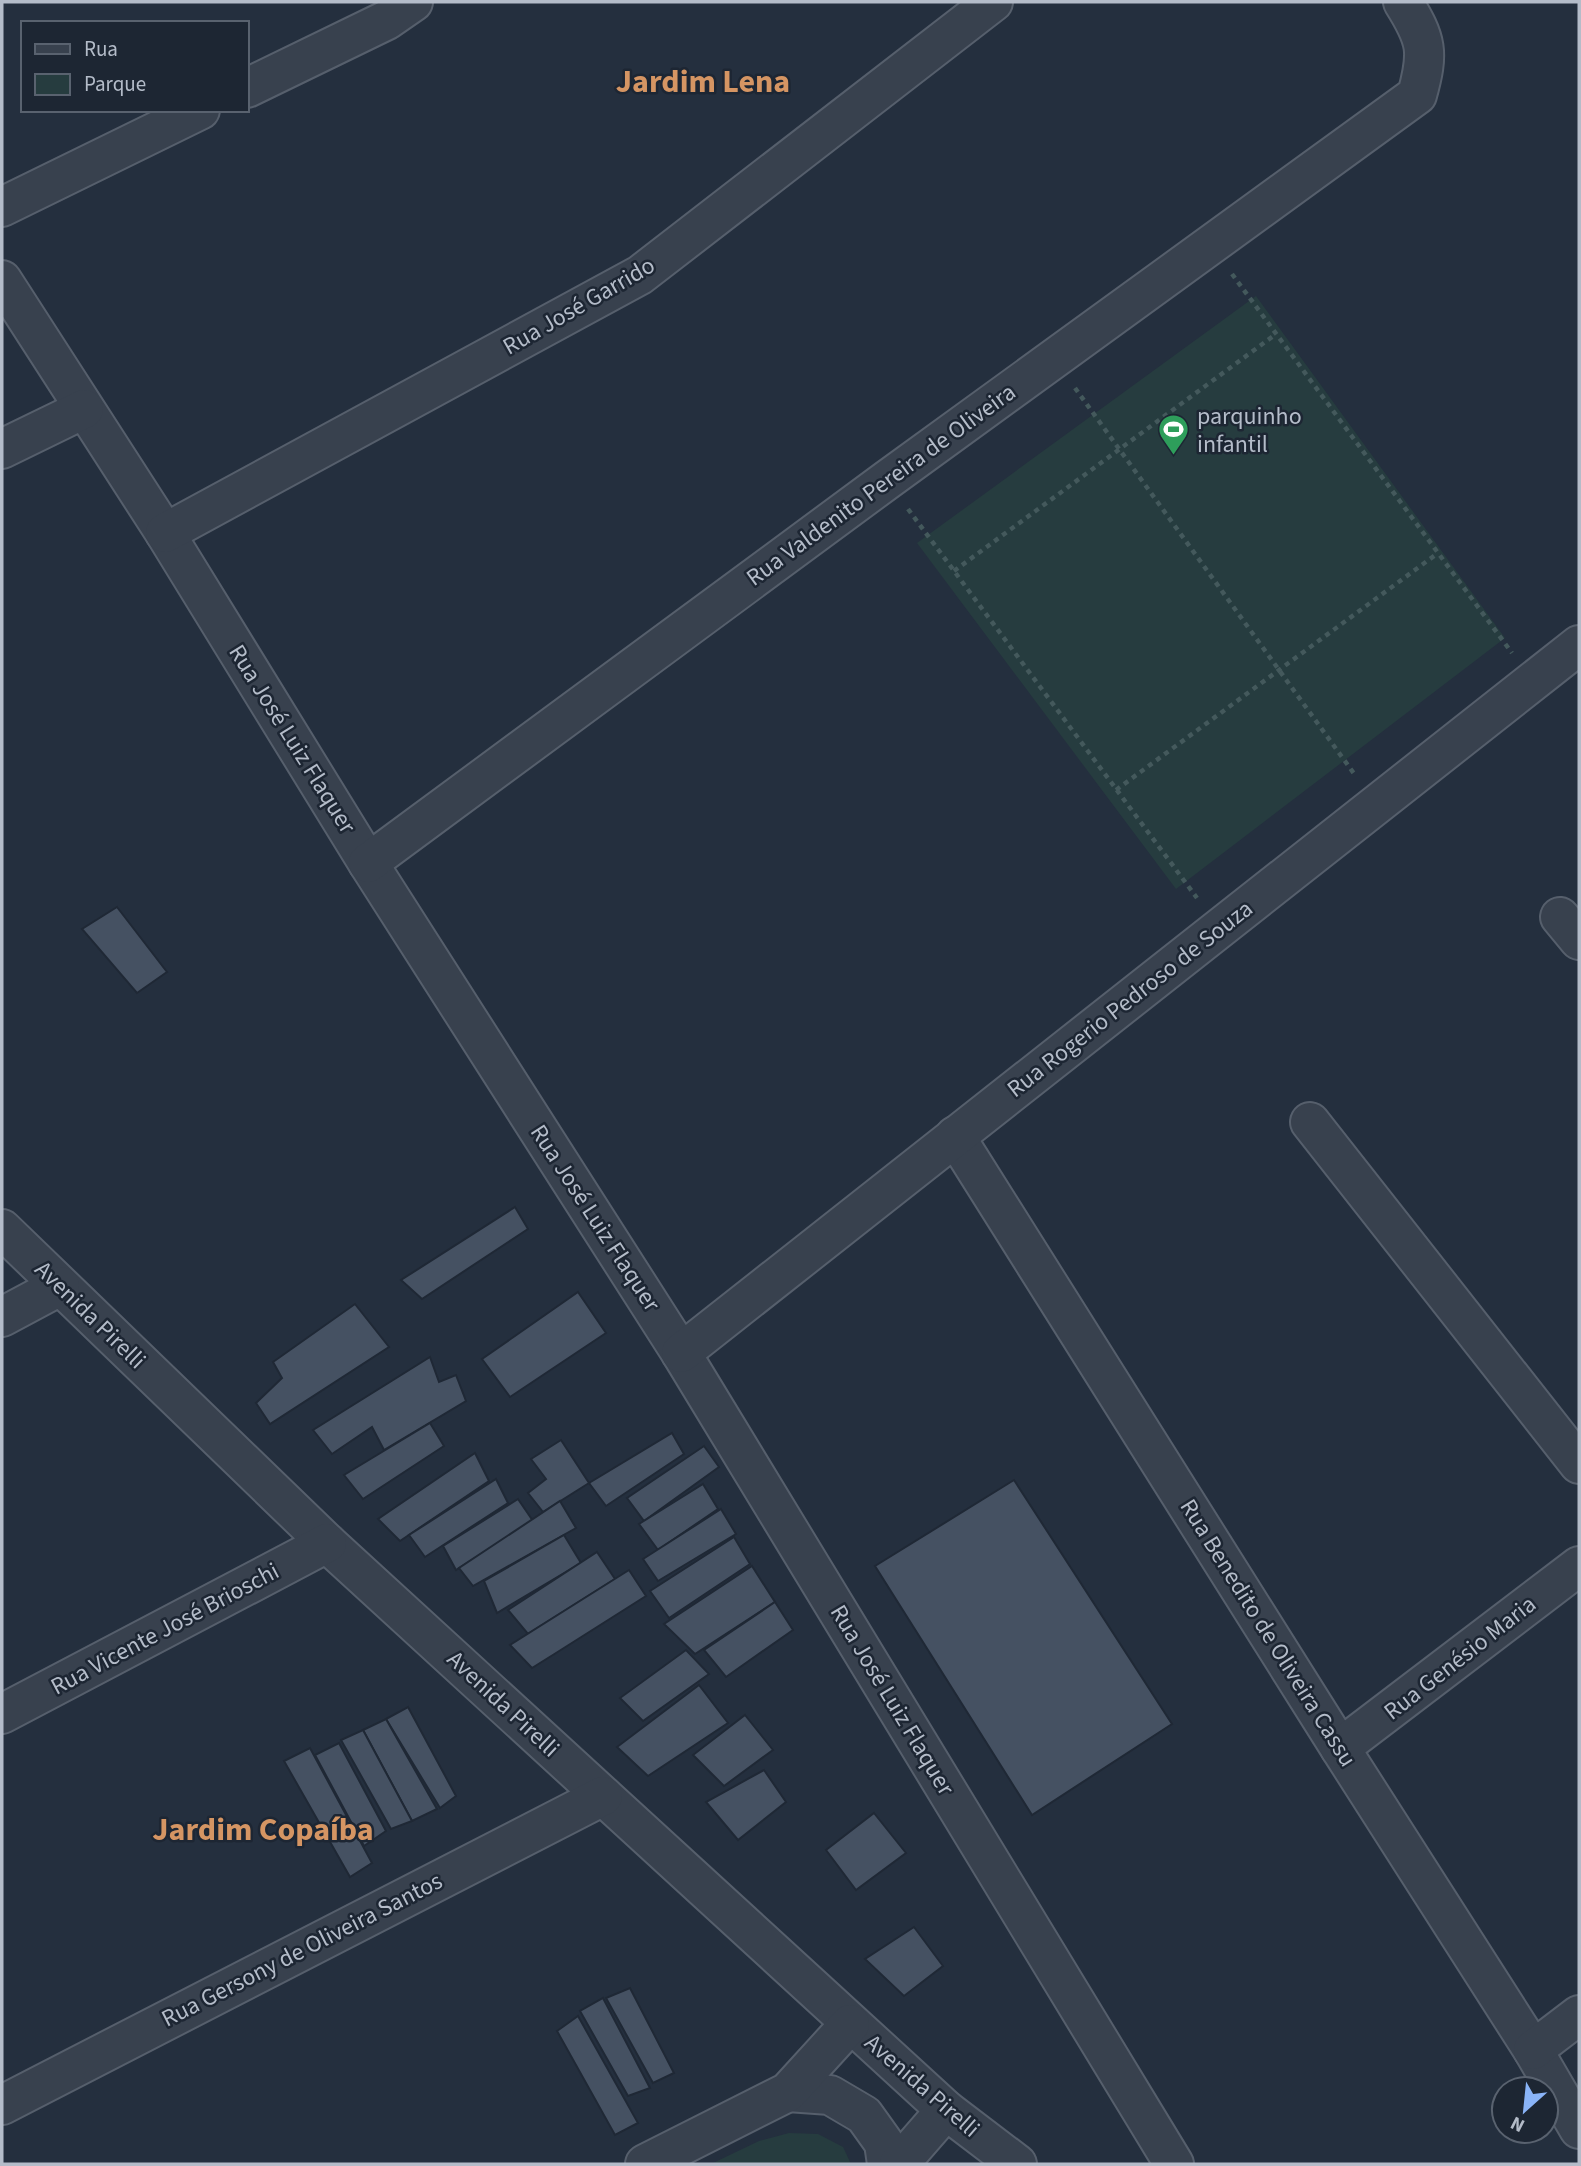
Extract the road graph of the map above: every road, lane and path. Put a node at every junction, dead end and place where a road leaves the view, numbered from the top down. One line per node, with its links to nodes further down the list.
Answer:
1 (413, 2): 4 (street)
2 (993, 2): 15 (street, Rua José Garrido)
3 (1403, 2): 7 (street, Rua Valdenito Pereira de Oliveira)
4 (248, 88)
5 (196, 112): 6 (street)
6 (2, 207)
7 (1211, 245): 9 (path); 10 (street, Rua Valdenito Pereira de Oliveira)
8 (2, 280): 11 (street, Rua José Luiz Flaquer)
9 (1276, 334): 13 (path); 16 (path)
10 (1054, 359): 13 (path); 14 (street, Rua Valdenito Pereira de Oliveira)
11 (84, 409): 12 (street); 15 (street, Rua José Luiz Flaquer)
12 (2, 449)
13 (1119, 450): 17 (path); 19 (path)
14 (887, 480): 17 (path); 23 (street, Rua Valdenito Pereira de Oliveira)
15 (166, 533): 23 (street, Rua José Luiz Flaquer)
16 (1438, 553): 19 (path); 20 (path)
17 (954, 571): 21 (path)
18 (1579, 645): 20 (street, Rua Rogerio Pedroso de Souza)
19 (1279, 670): 21 (path); 22 (path)
20 (1533, 682): 22 (street, Rua Rogerio Pedroso de Souza)
21 (1116, 790): 24 (path)
22 (1377, 805): 24 (street, Rua Rogerio Pedroso de Souza)
23 (368, 863): 30 (street, Rua José Luiz Flaquer)
24 (1220, 928): 26 (street, Rua Rogerio Pedroso de Souza)
25 (1310, 1122): 31 (street)
26 (956, 1136): 30 (street, Rua Rogerio Pedroso de Souza); 35 (street, Rua Benedito de Oliveira Cassu)
27 (2, 1229): 28 (street, Avenida Pirelli)
28 (60, 1286): 29 (street); 32 (street, Avenida Pirelli)
29 (2, 1317)
30 (681, 1353): 48 (street, Rua José Luiz Flaquer)
31 (1579, 1464)
32 (327, 1543): 34 (street, Rua Vicente José Brioschi); 36 (street, Avenida Pirelli)
33 (1579, 1566): 35 (street, Rua Genésio Maria)
34 (2, 1714)
35 (1340, 1748): 39 (street, Rua Benedito de Oliveira Cassu)
36 (603, 1796): 38 (street, Avenida Pirelli); 41 (street, Rua Gersony de Oliveira Santos)
37 (1579, 2015): 39 (street)
38 (850, 2024): 40 (street); 42 (street, Avenida Pirelli)
39 (1533, 2050): 43 (street, Rua Benedito de Oliveira Cassu)
40 (788, 2092): 44 (street); 45 (street)
41 (2, 2105)
42 (946, 2110): 46 (street); 47 (street, Avenida Pirelli)
43 (1579, 2129)
44 (645, 2164)
45 (887, 2164)
46 (899, 2164)
47 (1017, 2164)
48 (1174, 2164)

